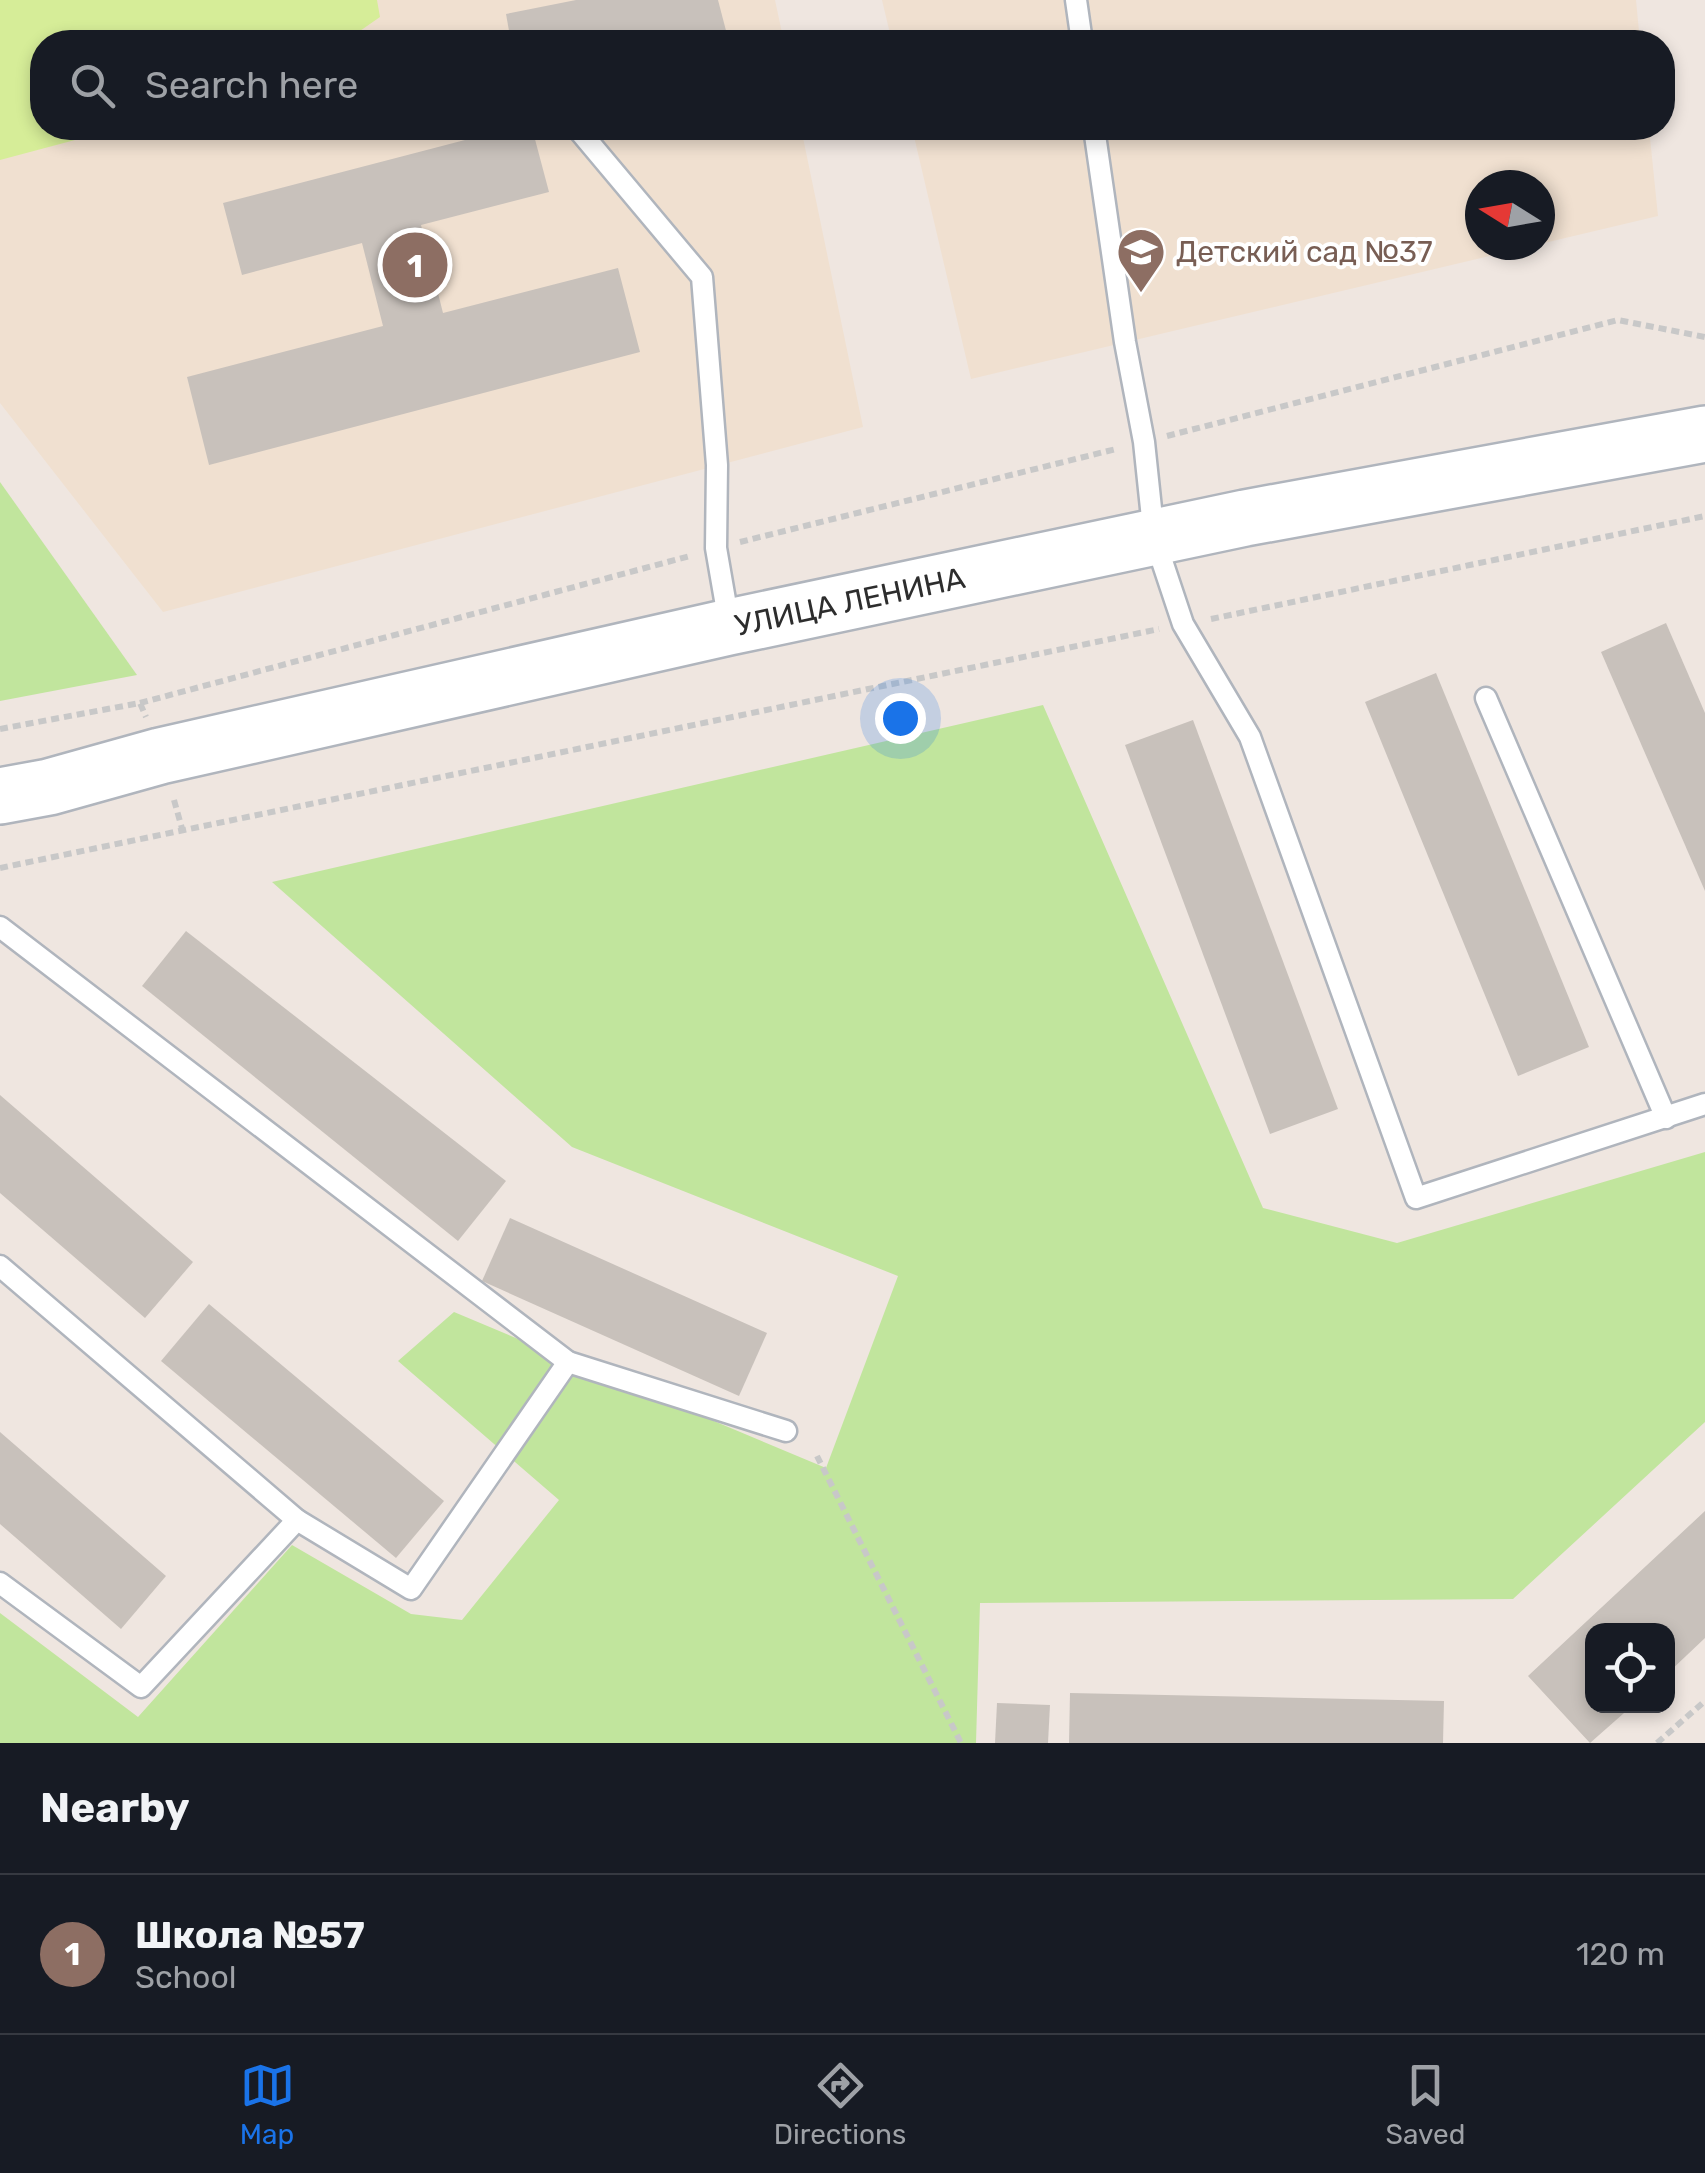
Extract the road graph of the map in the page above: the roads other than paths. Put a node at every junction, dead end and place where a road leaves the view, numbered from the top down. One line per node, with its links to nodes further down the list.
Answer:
1 (1076, 0): 2 (lane)
2 (1080, 30)
3 (587, 140): 7 (lane)
4 (1096, 140): 6 (lane)
5 (1705, 434): 6 (main road, УЛИЦА ЛЕНИНА)
6 (1154, 537): 7 (main road, УЛИЦА ЛЕНИНА); 12 (lane)
7 (729, 627): 9 (main road, УЛИЦА ЛЕНИНА)
8 (1486, 698): 12 (lane)
9 (0, 796)
10 (0, 927): 14 (lane)
11 (1705, 1104): 12 (lane)
12 (1666, 1118)
13 (0, 1266): 16 (lane)
14 (568, 1362): 15 (lane); 16 (lane)
15 (786, 1430)
16 (296, 1520): 17 (lane)
17 (0, 1584)

